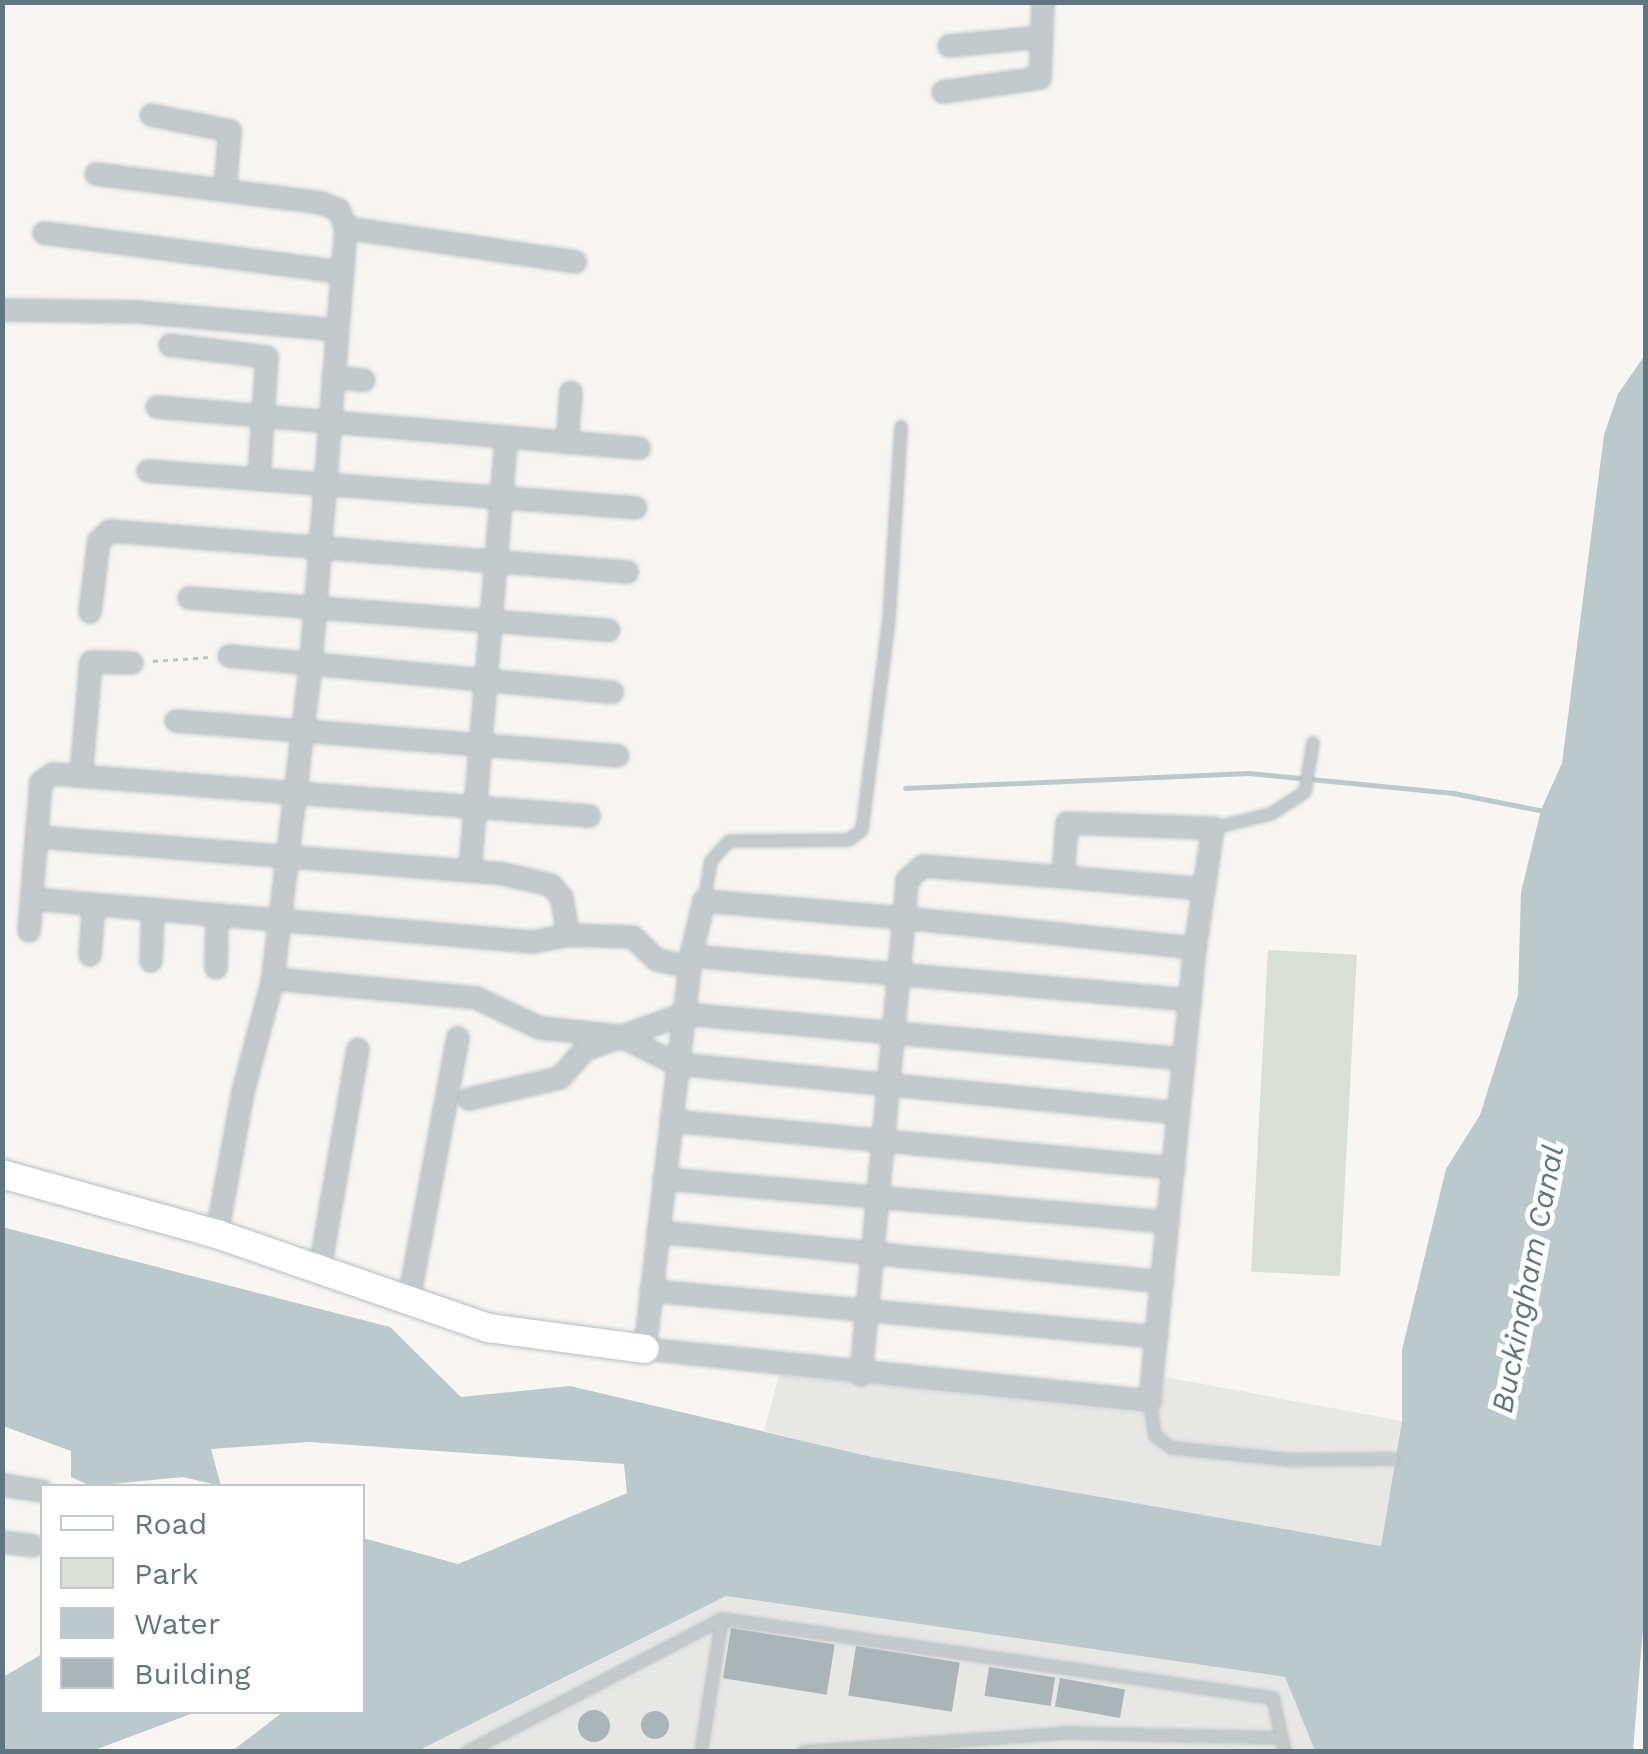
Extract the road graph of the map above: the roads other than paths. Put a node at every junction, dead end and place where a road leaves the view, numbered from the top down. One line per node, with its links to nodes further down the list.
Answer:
1 (1043, 2): 2 (street)
2 (1042, 37): 3 (street); 4 (street)
3 (950, 46)
4 (943, 92)
5 (151, 115): 7 (street)
6 (96, 174): 7 (street)
7 (225, 190): 8 (street)
8 (346, 228): 10 (street); 11 (street)
9 (44, 232): 11 (street)
10 (576, 262)
11 (342, 272): 14 (street)
12 (2, 310): 13 (street)
13 (209, 322): 14 (street); 16 (street)
14 (337, 330): 17 (street)
15 (170, 344): 16 (street)
16 (208, 348): 21 (street)
17 (333, 377): 18 (street); 22 (street)
18 (364, 380)
19 (571, 392): 25 (street)
20 (157, 407): 21 (street)
21 (263, 413): 22 (street); 28 (street)
22 (328, 418): 24 (street); 29 (street)
23 (901, 426): 61 (lane)
24 (506, 438): 25 (street); 30 (street)
25 (566, 442): 26 (street)
26 (639, 448)
27 (148, 471): 28 (street)
28 (259, 480): 29 (street)
29 (320, 484): 30 (street); 32 (street)
30 (501, 498): 31 (street); 33 (street)
31 (636, 508)
32 (316, 544): 33 (street); 36 (street); 37 (street)
33 (496, 560): 34 (street); 38 (street)
34 (627, 572)
35 (189, 598): 36 (street)
36 (312, 606): 38 (street); 42 (street)
37 (90, 612)
38 (490, 620): 39 (street); 43 (street)
39 (609, 630)
40 (229, 656): 42 (street)
41 (132, 662): 50 (street)
42 (311, 664): 43 (street); 46 (street)
43 (485, 682): 44 (street); 48 (street)
44 (612, 692)
45 (176, 721): 46 (street)
46 (304, 730): 48 (street); 51 (street)
47 (1313, 743): 54 (lane)
48 (480, 745): 49 (street); 52 (street)
49 (618, 756)
50 (81, 776): 51 (street); 55 (street)
51 (296, 791): 52 (street); 56 (street)
52 (474, 806): 53 (street); 57 (street)
53 (589, 816)
54 (1214, 828): 58 (street); 59 (street)
55 (37, 837): 56 (street); 60 (street)
56 (288, 856): 57 (street); 66 (street)
57 (470, 871): 68 (street)
58 (1062, 878): 59 (street); 65 (street)
59 (1203, 889): 69 (street)
60 (32, 900): 62 (street); 67 (street)
61 (704, 900): 65 (street); 72 (street)
62 (94, 904): 63 (street); 70 (street)
63 (153, 909): 64 (street); 71 (street)
64 (217, 915): 66 (street); 73 (street)
65 (904, 918): 69 (street); 74 (street)
66 (280, 920): 68 (street); 75 (street)
67 (29, 931)
68 (568, 935): 72 (street)
69 (1194, 948): 76 (street)
70 (90, 955)
71 (151, 961)
72 (690, 962): 74 (street); 77 (street)
73 (216, 968)
74 (898, 974): 76 (street); 78 (street)
75 (273, 979): 79 (street); 95 (street)
76 (1190, 1000): 82 (street)
77 (684, 1014): 78 (street); 79 (street); 83 (street)
78 (892, 1032): 82 (street); 84 (street)
79 (620, 1036): 83 (street); 85 (street)
80 (458, 1038): 100 (street)
81 (358, 1050): 97 (street)
82 (1184, 1059): 86 (street)
83 (677, 1064): 84 (street); 87 (street)
84 (888, 1084): 86 (street); 88 (street)
85 (469, 1100)
86 (1179, 1113): 89 (street)
87 (671, 1122): 88 (street); 91 (street)
88 (883, 1141): 89 (street); 92 (street)
89 (1174, 1168): 93 (street)
90 (2, 1174): 95 (street)
91 (664, 1179): 92 (street); 94 (street)
92 (877, 1198): 93 (street); 96 (street)
93 (1168, 1222): 98 (street)
94 (658, 1232): 96 (street); 99 (street)
95 (218, 1234): 97 (street)
96 (872, 1254): 98 (street); 101 (street)
97 (320, 1268): 100 (street)
98 (1163, 1282): 102 (street)
99 (652, 1291): 101 (street); 103 (street)
100 (408, 1299): 103 (street)
101 (867, 1310): 102 (street); 104 (street)
102 (1156, 1337): 105 (street)
103 (645, 1349): 104 (street)
104 (861, 1375): 105 (street)
105 (1150, 1400): 106 (lane)
106 (1393, 1458)
107 (2, 1486): 108 (street)
108 (40, 1491)
109 (2, 1542): 110 (street)
110 (33, 1546)
111 (722, 1619): 113 (lane); 114 (lane); 115 (lane)
112 (1003, 1736): 113 (lane); 116 (lane); 117 (lane)
113 (1282, 1738): 118 (lane)
114 (467, 1752)
115 (700, 1752)
116 (803, 1752)
117 (1004, 1752)
118 (1285, 1752)

